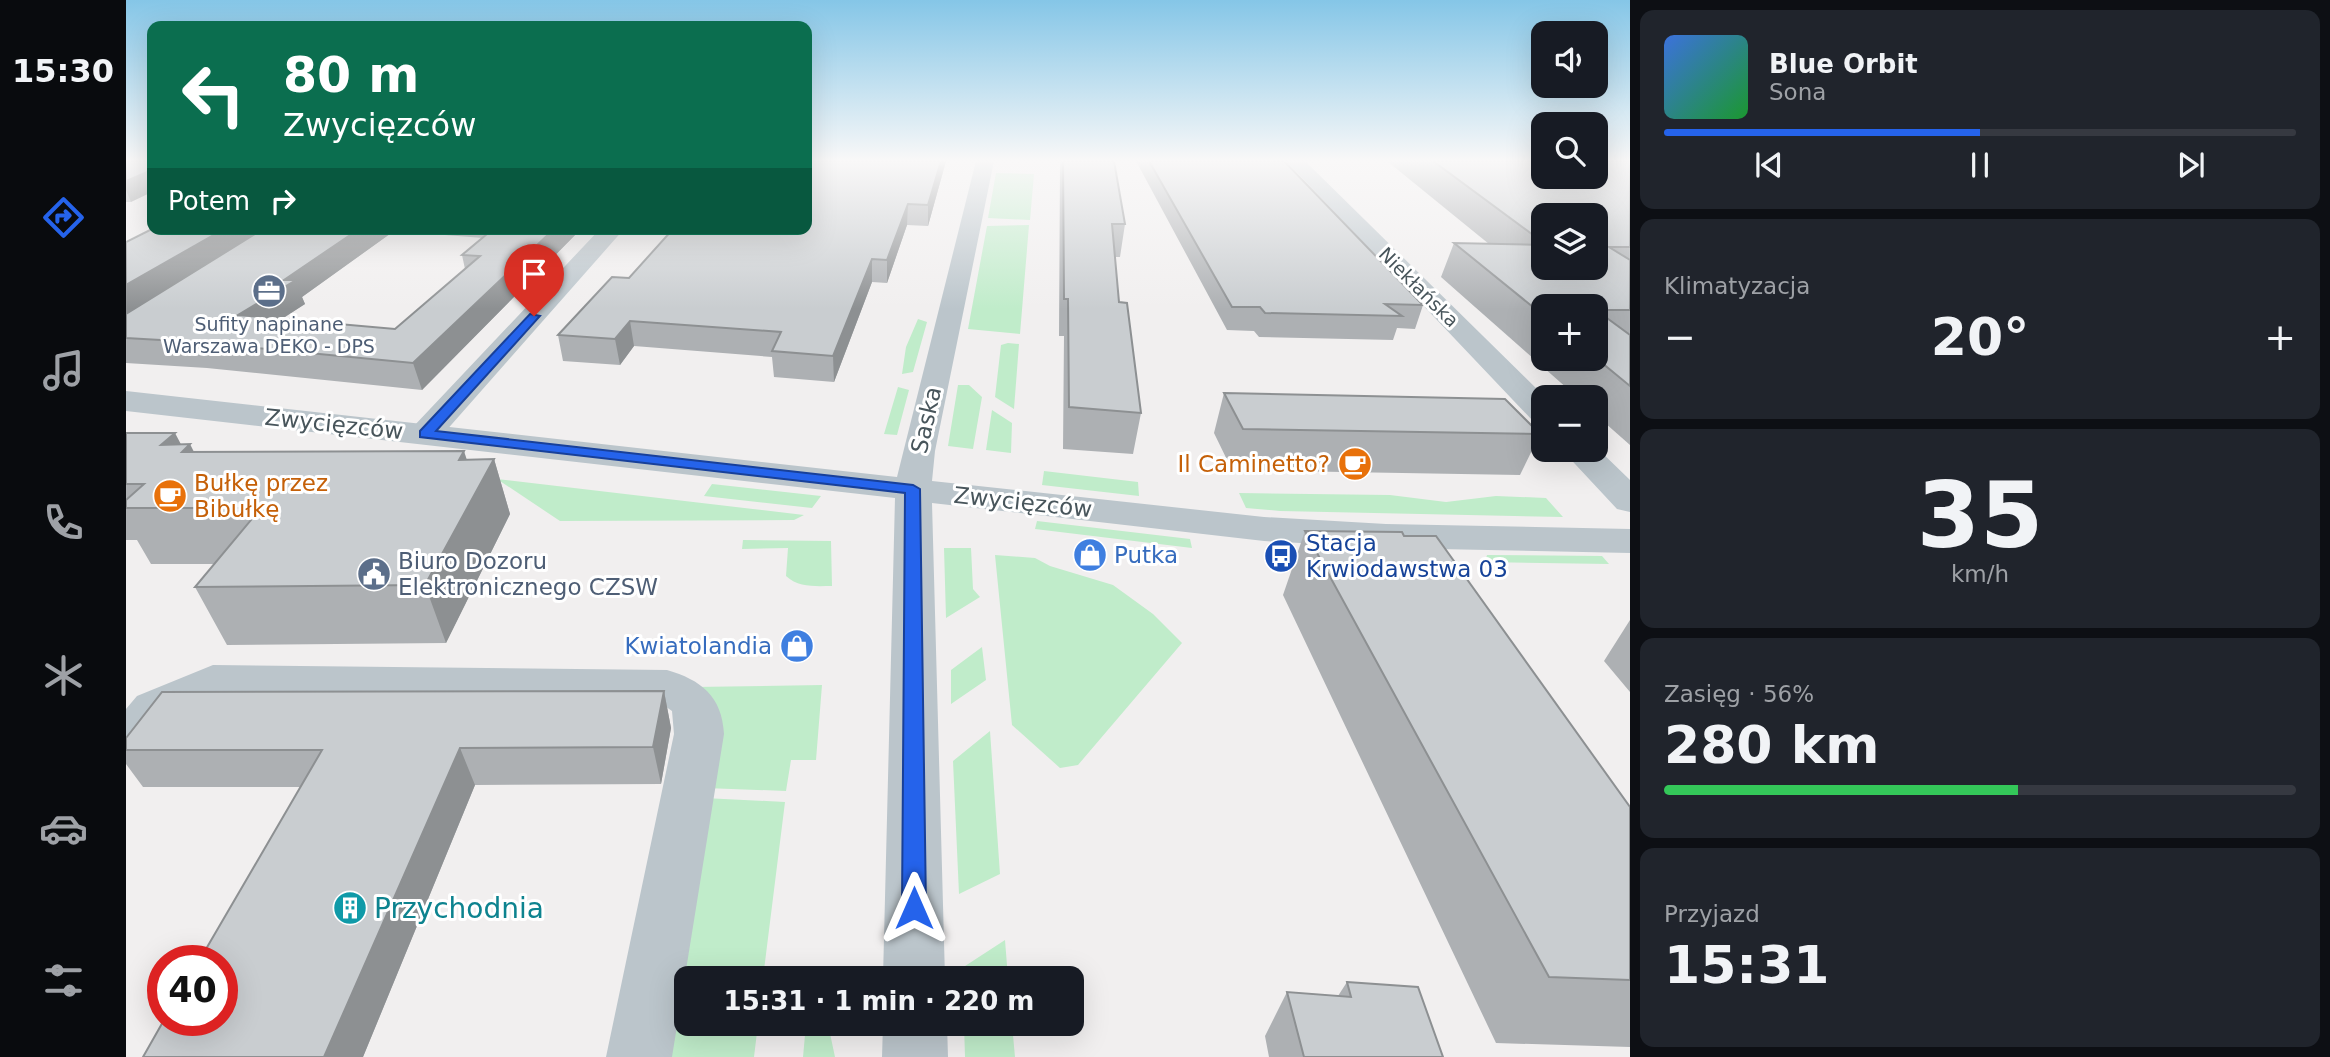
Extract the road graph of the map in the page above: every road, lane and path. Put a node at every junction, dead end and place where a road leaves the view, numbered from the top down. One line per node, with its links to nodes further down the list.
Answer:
1 (974, 210): 8 (street, Saska)
2 (1344, 210): 5 (street, Niekłańska)
3 (607, 235): 6 (street)
4 (126, 401): 6 (street, Zwycięzców)
5 (1531, 401)
6 (425, 434): 8 (street, Zwycięzców)
7 (1591, 462): 9 (street)
8 (913, 489): 10 (street, Zwycięzców); 12 (street, Saska)
9 (1630, 501)
10 (1630, 541)
11 (126, 742): 14 (street)
12 (914, 966)
13 (915, 1036): 15 (street)
14 (639, 1057)
15 (915, 1057)

